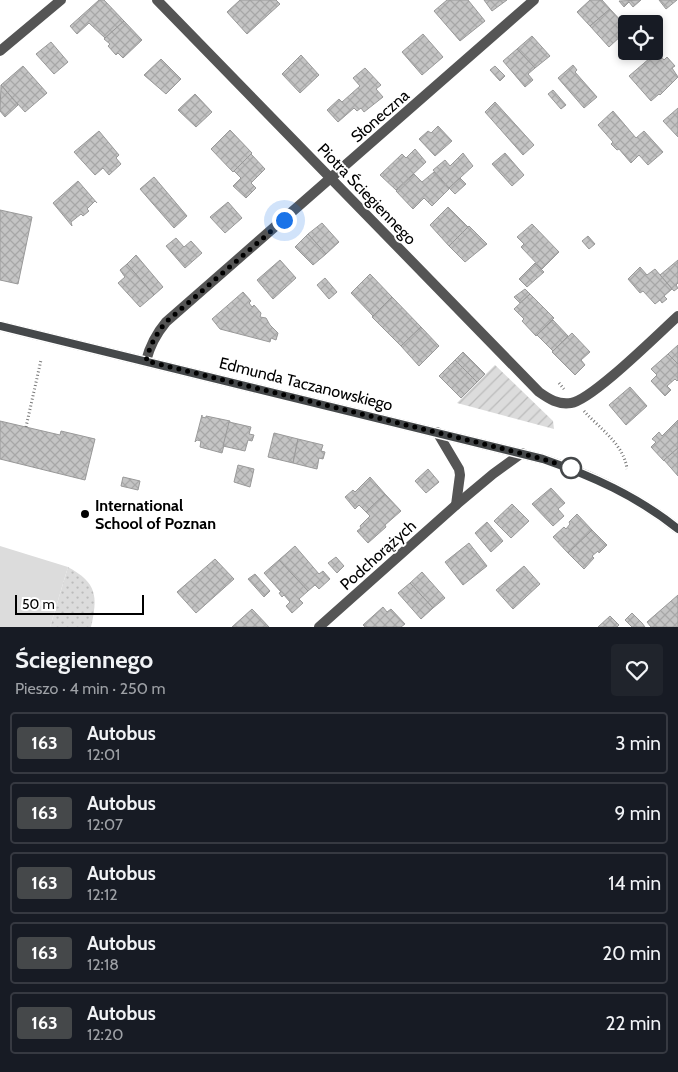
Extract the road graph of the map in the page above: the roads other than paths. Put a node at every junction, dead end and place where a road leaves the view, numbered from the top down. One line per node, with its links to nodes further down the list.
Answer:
1 (61, 0): 4 (street)
2 (157, 0): 5 (street, Piotra Ściegiennego)
3 (534, 0): 5 (street, Słoneczna)
4 (0, 51)
5 (331, 179): 6 (street, Piotra Ściegiennego); 8 (street, Słoneczna)
6 (678, 316)
7 (0, 326): 8 (street, Edmunda Taczanowskiego)
8 (146, 361): 9 (street, Edmunda Taczanowskiego)
9 (437, 432): 10 (street, Edmunda Taczanowskiego); 11 (street)
10 (522, 453): 11 (street, Podchorążych); 12 (street, Edmunda Taczanowskiego)
11 (456, 505): 13 (street, Podchorążych)
12 (678, 529)
13 (319, 627)

